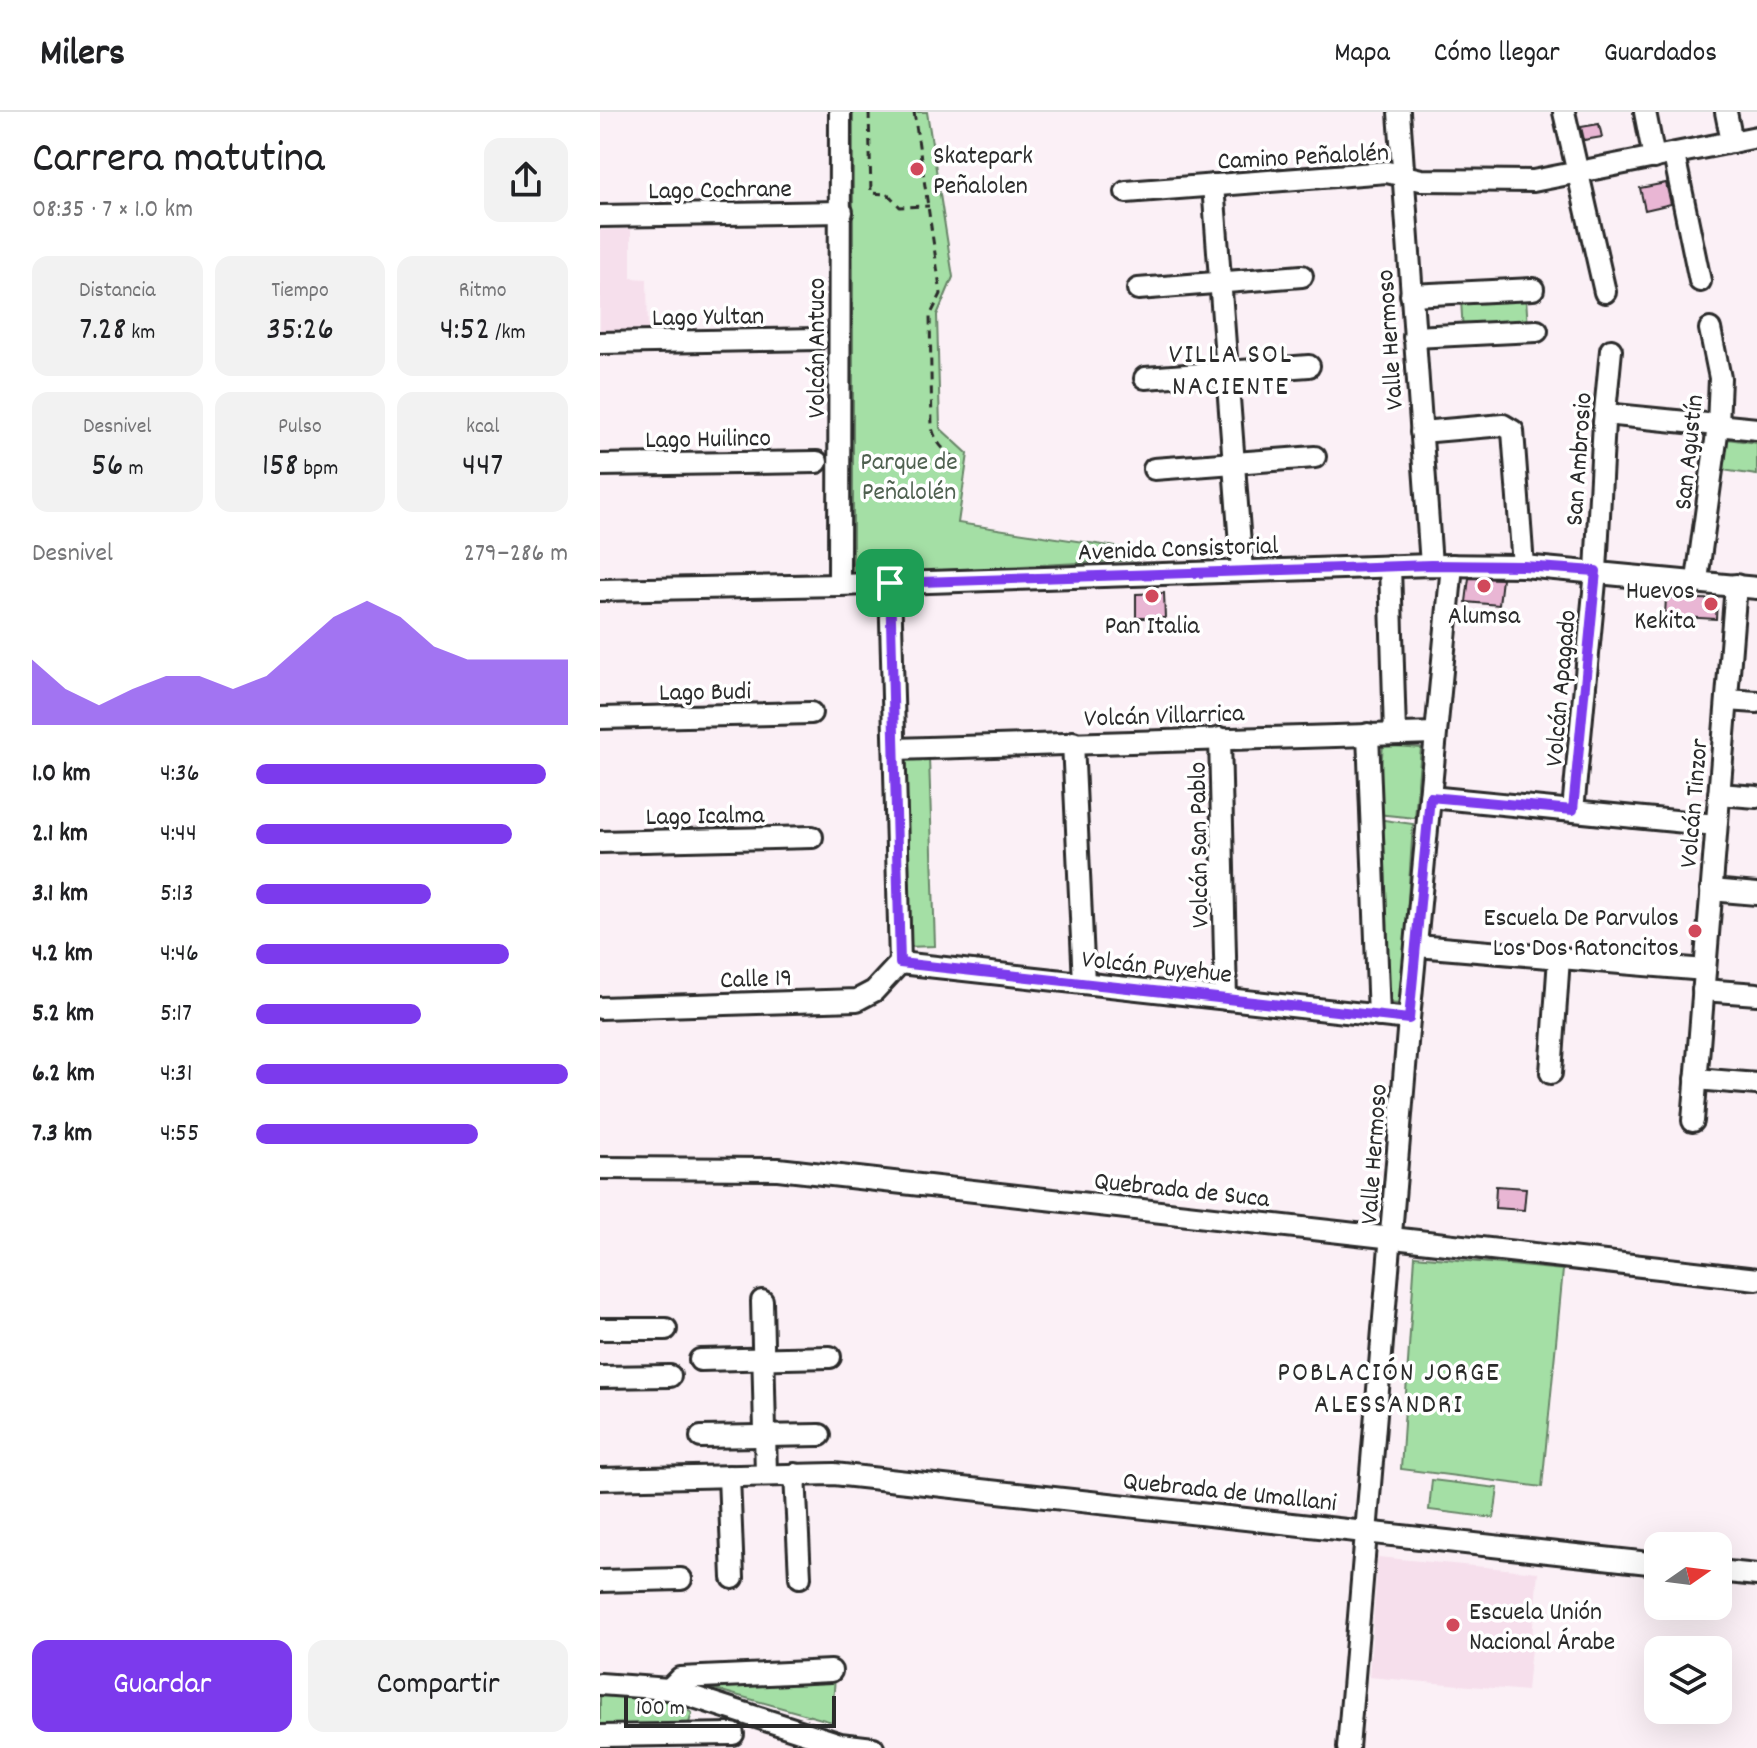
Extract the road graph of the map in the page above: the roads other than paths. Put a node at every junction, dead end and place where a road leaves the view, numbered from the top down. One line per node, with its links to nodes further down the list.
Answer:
1 (840, 112): 13 (street, Volcán Antuco)
2 (1399, 112): 10 (street, Valle Hermoso)
3 (1564, 112): 9 (street)
4 (1645, 112): 8 (street)
5 (1726, 112): 7 (street)
6 (1757, 137): 7 (street, Camino Peñalolén)
7 (1732, 142): 8 (street, Camino Peñalolén)
8 (1664, 156): 9 (street, Camino Peñalolén); 16 (street)
9 (1578, 173): 10 (street, Camino Peñalolén); 20 (street)
10 (1403, 177): 11 (street, Camino Peñalolén); 21 (street, Valle Hermoso)
11 (1213, 185): 12 (street, Camino Peñalolén); 17 (street)
12 (1126, 192)
13 (842, 212): 14 (street, Lago Cochrane); 48 (street, Volcán Antuco)
14 (600, 216)
15 (1302, 276): 17 (street)
16 (1700, 281)
17 (1221, 282): 18 (street); 29 (street)
18 (1138, 289)
19 (1533, 289): 21 (street)
20 (1605, 292)
21 (1411, 295): 24 (street, Valle Hermoso)
22 (1710, 329): 32 (street, San Agustín)
23 (1537, 331): 24 (street)
24 (1414, 337): 34 (street, Valle Hermoso)
25 (817, 339): 26 (street, Lago Yultan)
26 (600, 343)
27 (1611, 350): 31 (street, San Ambrosio)
28 (1309, 366): 29 (street)
29 (1227, 372): 30 (street); 37 (street)
30 (1145, 378)
31 (1605, 414): 32 (street); 45 (street, San Ambrosio)
32 (1718, 426): 33 (street); 46 (street, San Agustín)
33 (1757, 429)
34 (1421, 432): 40 (street, Valle Hermoso); 43 (street)
35 (1315, 457): 37 (street)
36 (817, 462): 38 (street, Lago Huilinco)
37 (1234, 463): 39 (street); 44 (street)
38 (600, 465)
39 (1154, 469)
40 (1431, 565): 41 (street, Avenida Consistorial); 42 (street, Avenida Consistorial)
41 (1452, 565): 43 (street, Avenida Consistorial); 56 (street, Valle Hermoso)
42 (1390, 566): 44 (street, Avenida Consistorial); 58 (street)
43 (1523, 566): 45 (street, Avenida Consistorial)
44 (1242, 571): 47 (street, Avenida Consistorial)
45 (1596, 571): 46 (street, Avenida Consistorial); 65 (street, Volcán Apagado)
46 (1697, 580): 49 (street, Avenida Consistorial)
47 (890, 583): 48 (street, Avenida Consistorial); 61 (street)
48 (839, 585): 51 (street, Avenida Consistorial)
49 (1736, 585): 50 (street, Avenida Consistorial); 52 (street, Volcán Tinzor)
50 (1757, 588)
51 (600, 590)
52 (1727, 700): 53 (street); 62 (street, Volcán Tinzor)
53 (1757, 702)
54 (811, 713): 55 (street, Lago Budi)
55 (600, 718)
56 (1435, 733): 58 (street, Volcán Villarrica); 63 (street, Valle Hermoso)
57 (1368, 734): 58 (street, Volcán Villarrica); 59 (street, Volcán Villarrica); 79 (street)
58 (1395, 734)
59 (1220, 738): 60 (street, Volcán Villarrica); 77 (street, Volcán San Pablo)
60 (1073, 742): 61 (street, Volcán Villarrica); 75 (street)
61 (895, 749): 73 (street)
62 (1719, 794): 64 (street); 66 (street, Volcán Tinzor)
63 (1430, 797): 65 (street); 71 (street, Valle Hermoso)
64 (1757, 797)
65 (1573, 810): 66 (street)
66 (1716, 825): 69 (street, Volcán Tinzor)
67 (812, 837): 68 (street, Lago Icalma)
68 (600, 842)
69 (1711, 890): 70 (street); 74 (street, Volcán Tinzor)
70 (1757, 894)
71 (1417, 946): 72 (street); 80 (street, Valle Hermoso)
72 (1559, 958): 74 (street); 81 (street)
73 (900, 963): 75 (street, Volcán Puyehue); 78 (street, Calle 19)
74 (1704, 980): 76 (street); 82 (street, Volcán Tinzor)
75 (1084, 983): 77 (street, Volcán Puyehue)
76 (1757, 994)
77 (1226, 999): 79 (street, Volcán Puyehue)
78 (600, 1008)
79 (1379, 1016): 80 (street, Volcán Puyehue)
80 (1409, 1019): 86 (street, Valle Hermoso)
81 (1551, 1073)
82 (1696, 1079): 83 (street); 84 (street, Volcán Tinzor)
83 (1757, 1084)
84 (1693, 1121)
85 (600, 1168): 86 (street, Quebrada de Suca)
86 (1392, 1237): 87 (street, Quebrada de Suca); 103 (street, Valle Hermoso)
87 (1757, 1279)
88 (762, 1301): 92 (street)
89 (600, 1329): 90 (street)
90 (666, 1329)
91 (830, 1357): 92 (street)
92 (763, 1358): 93 (street); 97 (street)
93 (700, 1360)
94 (670, 1376): 95 (street)
95 (600, 1377)
96 (820, 1435): 97 (street)
97 (765, 1436): 98 (street); 100 (street)
98 (701, 1437)
99 (795, 1474): 100 (street, Quebrada de Umallani); 103 (street, Quebrada de Umallani); 107 (street)
100 (766, 1475): 101 (street, Quebrada de Umallani)
101 (729, 1476): 102 (street, Quebrada de Umallani); 108 (street)
102 (600, 1479)
103 (1367, 1531): 104 (street, Quebrada de Umallani); 119 (street, Valle Hermoso)
104 (1644, 1562)
105 (1732, 1572): 106 (street)
106 (1757, 1575)
107 (800, 1577)
108 (733, 1578)
109 (681, 1579): 110 (street)
110 (600, 1581)
111 (831, 1671): 113 (street)
112 (600, 1684): 113 (street)
113 (669, 1689): 114 (street)
114 (702, 1701): 116 (street); 118 (street)
115 (733, 1734): 116 (street)
116 (702, 1735): 117 (street)
117 (600, 1736)
118 (873, 1748)
119 (1348, 1748)

